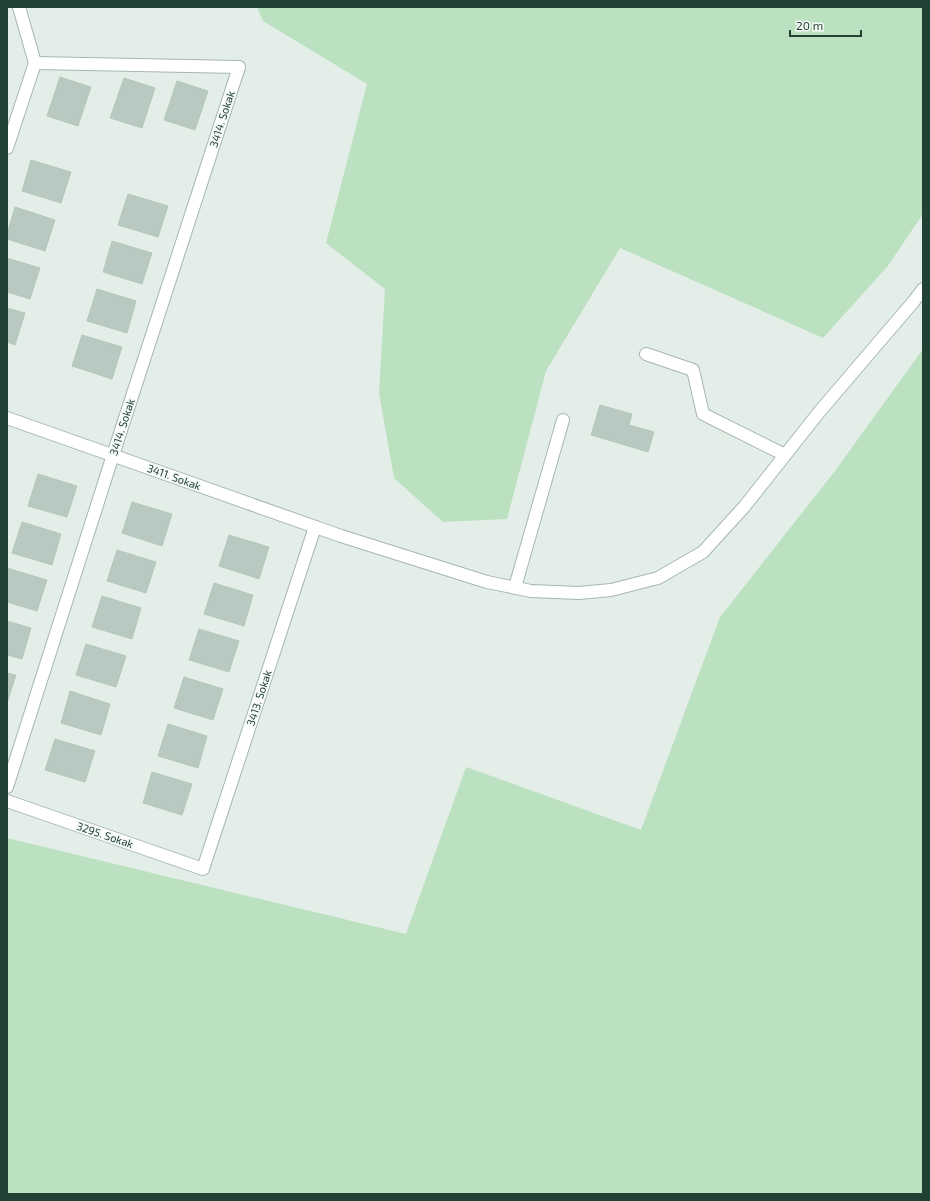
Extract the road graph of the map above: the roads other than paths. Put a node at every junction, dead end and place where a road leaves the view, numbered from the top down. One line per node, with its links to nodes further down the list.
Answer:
1 (19, 7): 2 (street)
2 (35, 63): 3 (street); 8 (street, 3414. Sokak)
3 (7, 148)
4 (923, 289): 9 (street, 3411. Sokak)
5 (646, 354): 9 (street)
6 (7, 418): 8 (street, 3411. Sokak)
7 (563, 420): 11 (street)
8 (113, 455): 10 (street, 3411. Sokak); 12 (street, 3414. Sokak)
9 (785, 455): 11 (street, 3411. Sokak)
10 (314, 527): 11 (street, 3411. Sokak); 14 (street, 3413. Sokak)
11 (515, 588)
12 (7, 787)
13 (7, 800): 14 (street, 3295. Sokak)
14 (203, 869)

